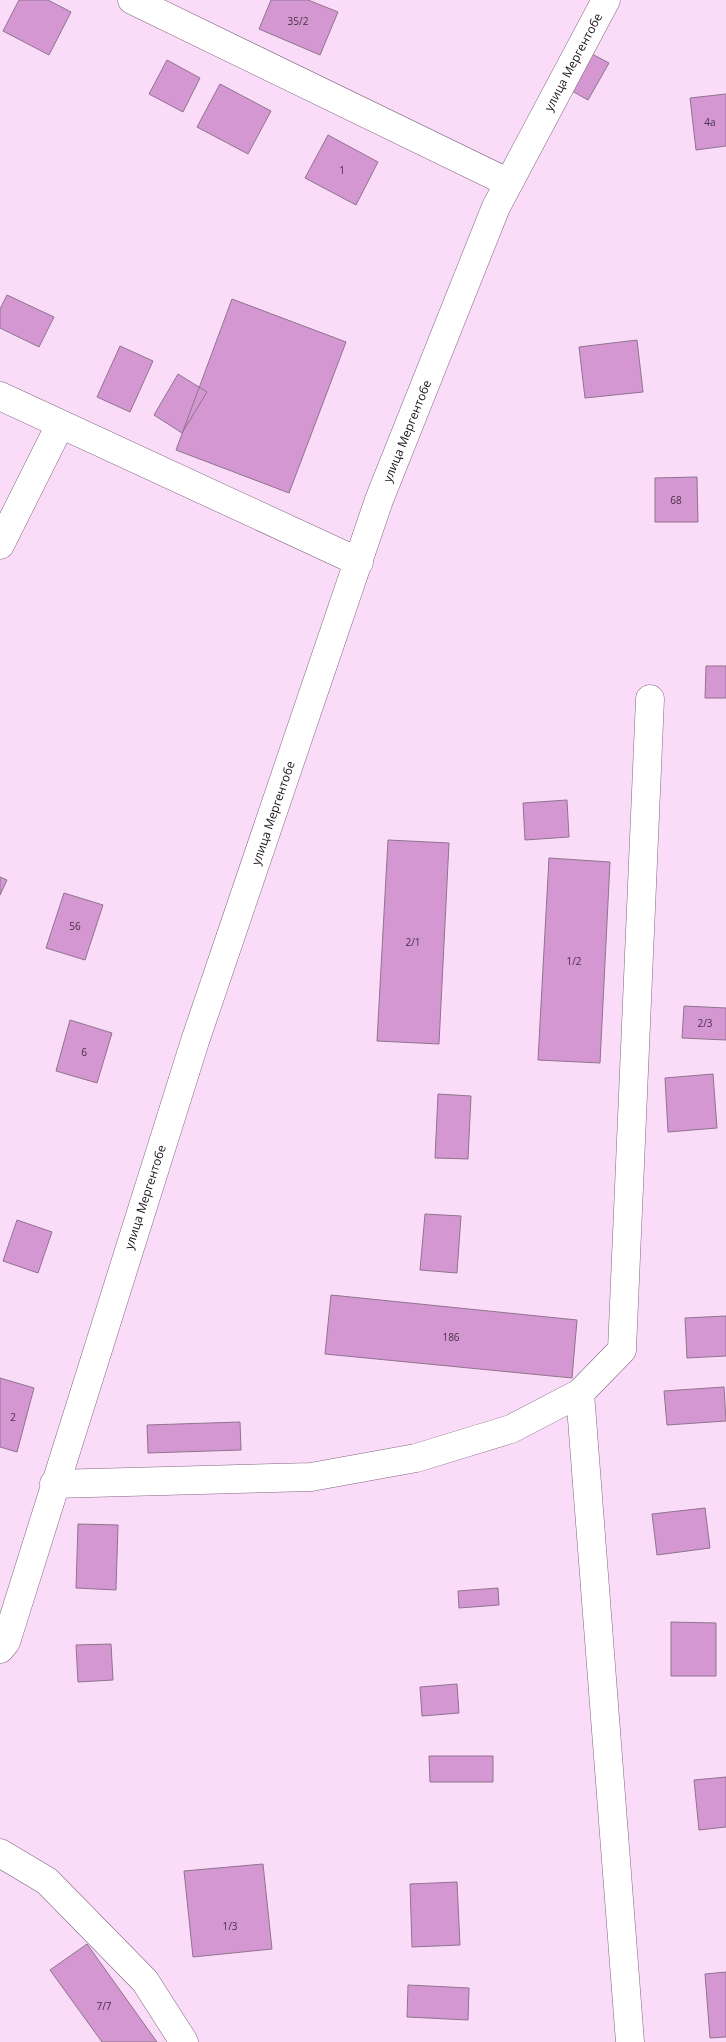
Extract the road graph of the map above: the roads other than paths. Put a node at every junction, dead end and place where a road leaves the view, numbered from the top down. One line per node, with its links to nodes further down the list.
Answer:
1 (132, 0): 3 (street)
2 (606, 0): 3 (street, улица Мергентобе)
3 (509, 183): 7 (street, улица Мергентобе)
4 (0, 396): 5 (street)
5 (60, 425): 6 (street); 7 (street)
6 (0, 545)
7 (359, 562): 10 (street, улица Мергентобе)
8 (650, 699): 9 (street)
9 (580, 1393): 10 (street); 14 (street)
10 (54, 1484): 11 (street, улица Мергентобе)
11 (0, 1649)
12 (0, 1853): 13 (street)
13 (184, 2042)
14 (630, 2042)

